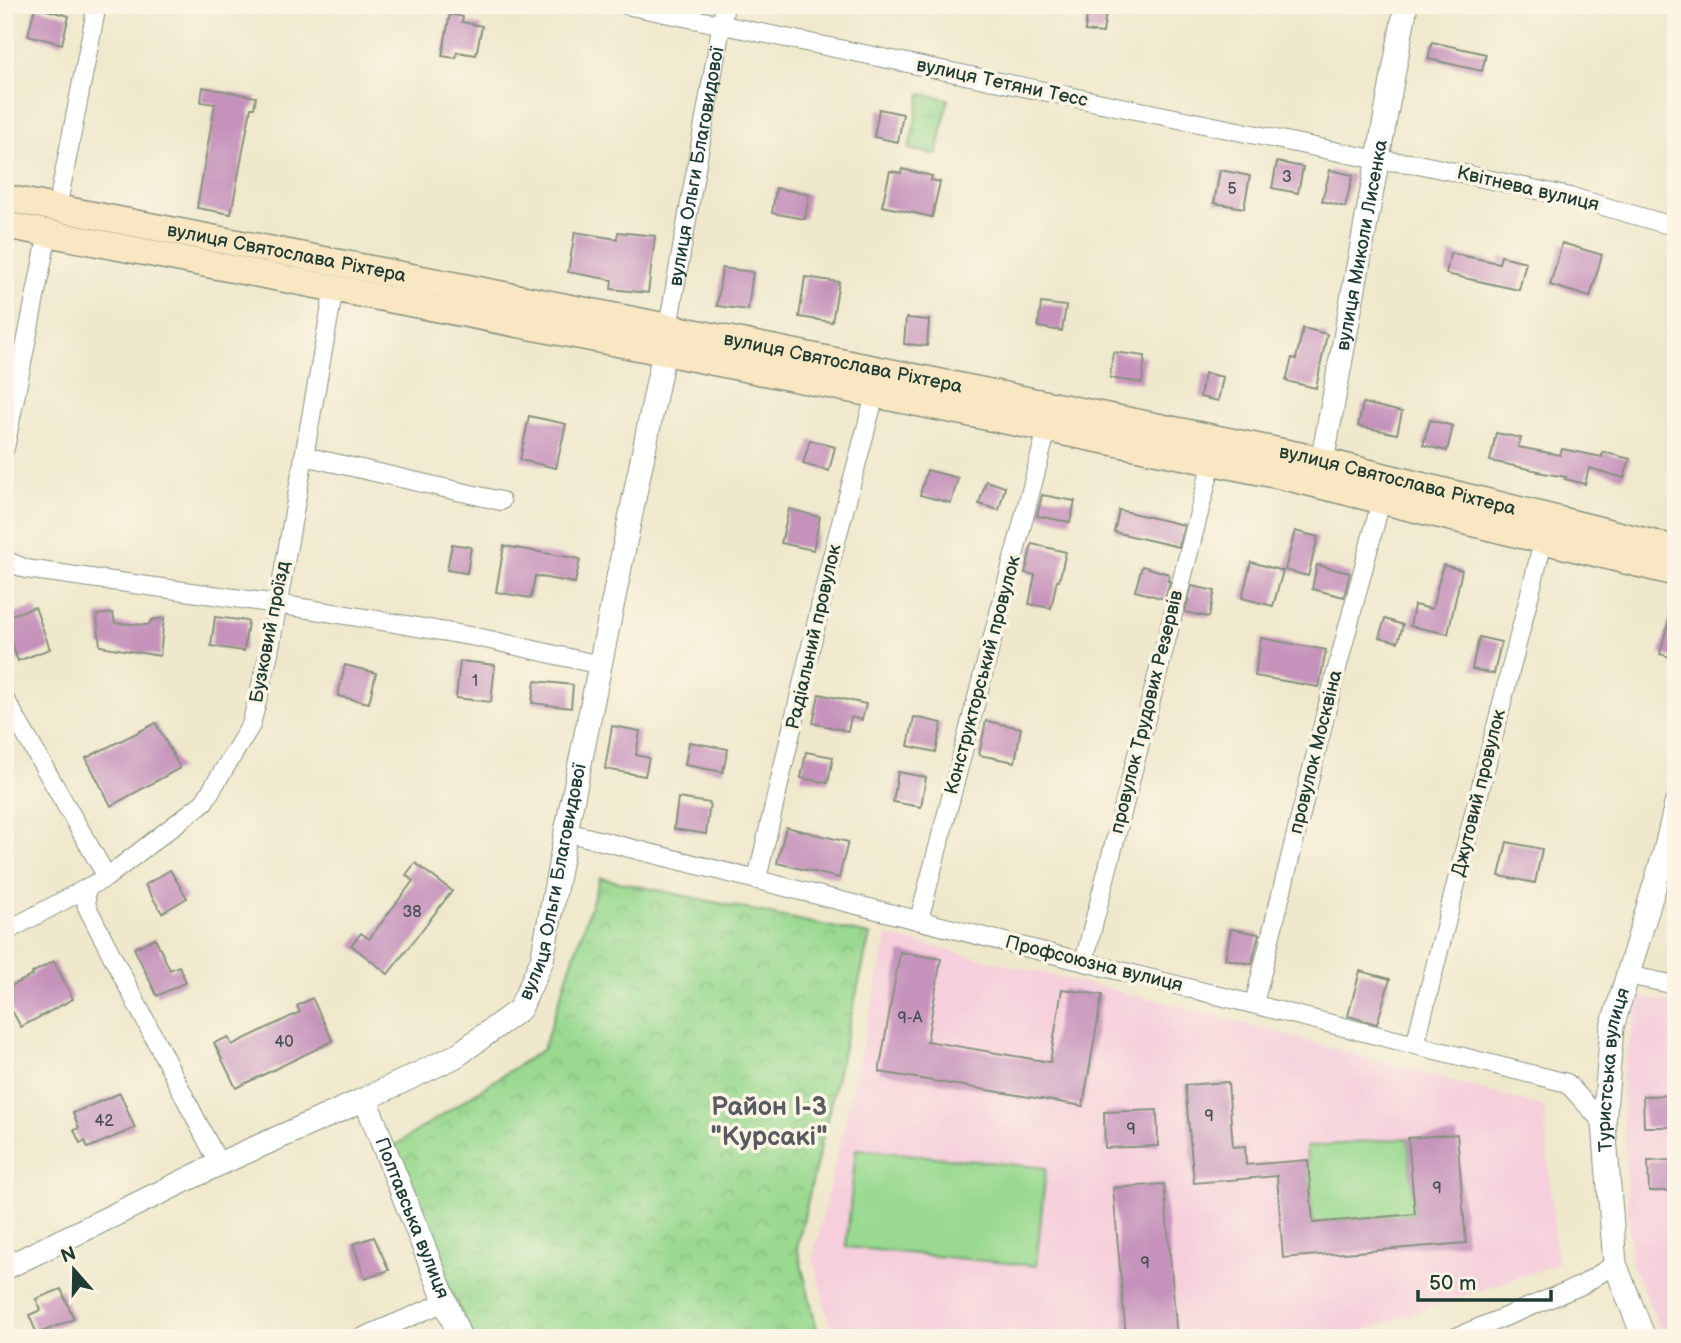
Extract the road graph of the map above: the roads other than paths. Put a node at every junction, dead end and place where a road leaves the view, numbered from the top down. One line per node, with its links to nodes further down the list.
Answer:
1 (97, 5): 8 (street)
2 (626, 5): 5 (street, вулиця Тетяни Тесс)
3 (725, 5): 5 (street, вулиця Ольги Благовидової)
4 (1406, 5): 6 (street, вулиця Миколи Лисенка)
5 (722, 25): 6 (street, вулиця Тетяни Тесс); 13 (street, вулиця Ольги Благовидової)
6 (1378, 160): 10 (street, Квітнева вулиця); 19 (street, вулиця Миколи Лисенка)
7 (5, 198): 8 (main road, вулиця Святослава Ріхтера)
8 (57, 209): 13 (main road, вулиця Святослава Ріхтера)
9 (5, 225): 11 (main road, вулиця Святослава Ріхтера)
10 (1676, 227)
11 (48, 233): 12 (main road, вулиця Святослава Ріхтера); 16 (street)
12 (334, 289): 13 (main road, вулиця Святослава Ріхтера); 17 (street, Бузковий проїзд)
13 (666, 339): 14 (main road, вулиця Святослава Ріхтера); 19 (main road, вулиця Святослава Ріхтера); 27 (street, вулиця Ольги Благовидової)
14 (875, 395): 15 (main road, вулиця Святослава Ріхтера); 32 (street, Радіальний провулок)
15 (1047, 429): 18 (main road, вулиця Святослава Ріхтера); 34 (street, Конструкторський провулок)
16 (5, 448)
17 (304, 456): 20 (street); 26 (street, Бузковий проїзд)
18 (1212, 462): 19 (main road, вулиця Святослава Ріхтера); 36 (street, провулок Трудових Резервів)
19 (1319, 473): 21 (main road, вулиця Святослава Ріхтера); 23 (main road, вулиця Святослава Ріхтера)
20 (502, 500)
21 (1381, 501): 22 (main road, вулиця Святослава Ріхтера); 39 (street, провулок Москвіна)
22 (1543, 542): 25 (main road, вулиця Святослава Ріхтера); 40 (street, Джутовий провулок)
23 (1676, 549)
24 (5, 559): 26 (street)
25 (1676, 573)
26 (277, 604): 27 (street); 31 (street, Бузковий проїзд)
27 (600, 665): 30 (street, вулиця Ольги Благовидової)
28 (5, 699): 31 (street)
29 (1676, 804): 37 (street, Туристська вулиця)
30 (566, 832): 32 (street, Профсоюзна вулиця); 41 (street, вулиця Ольги Благовидової)
31 (107, 877): 33 (street, Бузковий проїзд)
32 (757, 879): 34 (street, Профсоюзна вулиця)
33 (85, 890): 35 (street, Бузковий проїзд); 43 (street)
34 (919, 920): 36 (street, Профсоюзна вулиця)
35 (5, 932)
36 (1084, 961): 39 (street, Профсоюзна вулиця)
37 (1628, 975): 38 (street); 42 (street, Туристська вулиця)
38 (1676, 985)
39 (1254, 1004): 40 (street, Профсоюзна вулиця)
40 (1415, 1045): 42 (street, Профсоюзна вулиця)
41 (365, 1099): 43 (street, вулиця Ольги Благовидової); 46 (street, Полтавська вулиця)
42 (1604, 1124): 44 (street, Туристська вулиця)
43 (219, 1164): 45 (street, вулиця Ольги Благовидової)
44 (1615, 1264): 49 (street); 50 (street, Туристська вулиця)
45 (5, 1268)
46 (446, 1302): 47 (street); 48 (street, Полтавська вулиця)
47 (361, 1338)
48 (460, 1338)
49 (1454, 1338)
50 (1644, 1338)

